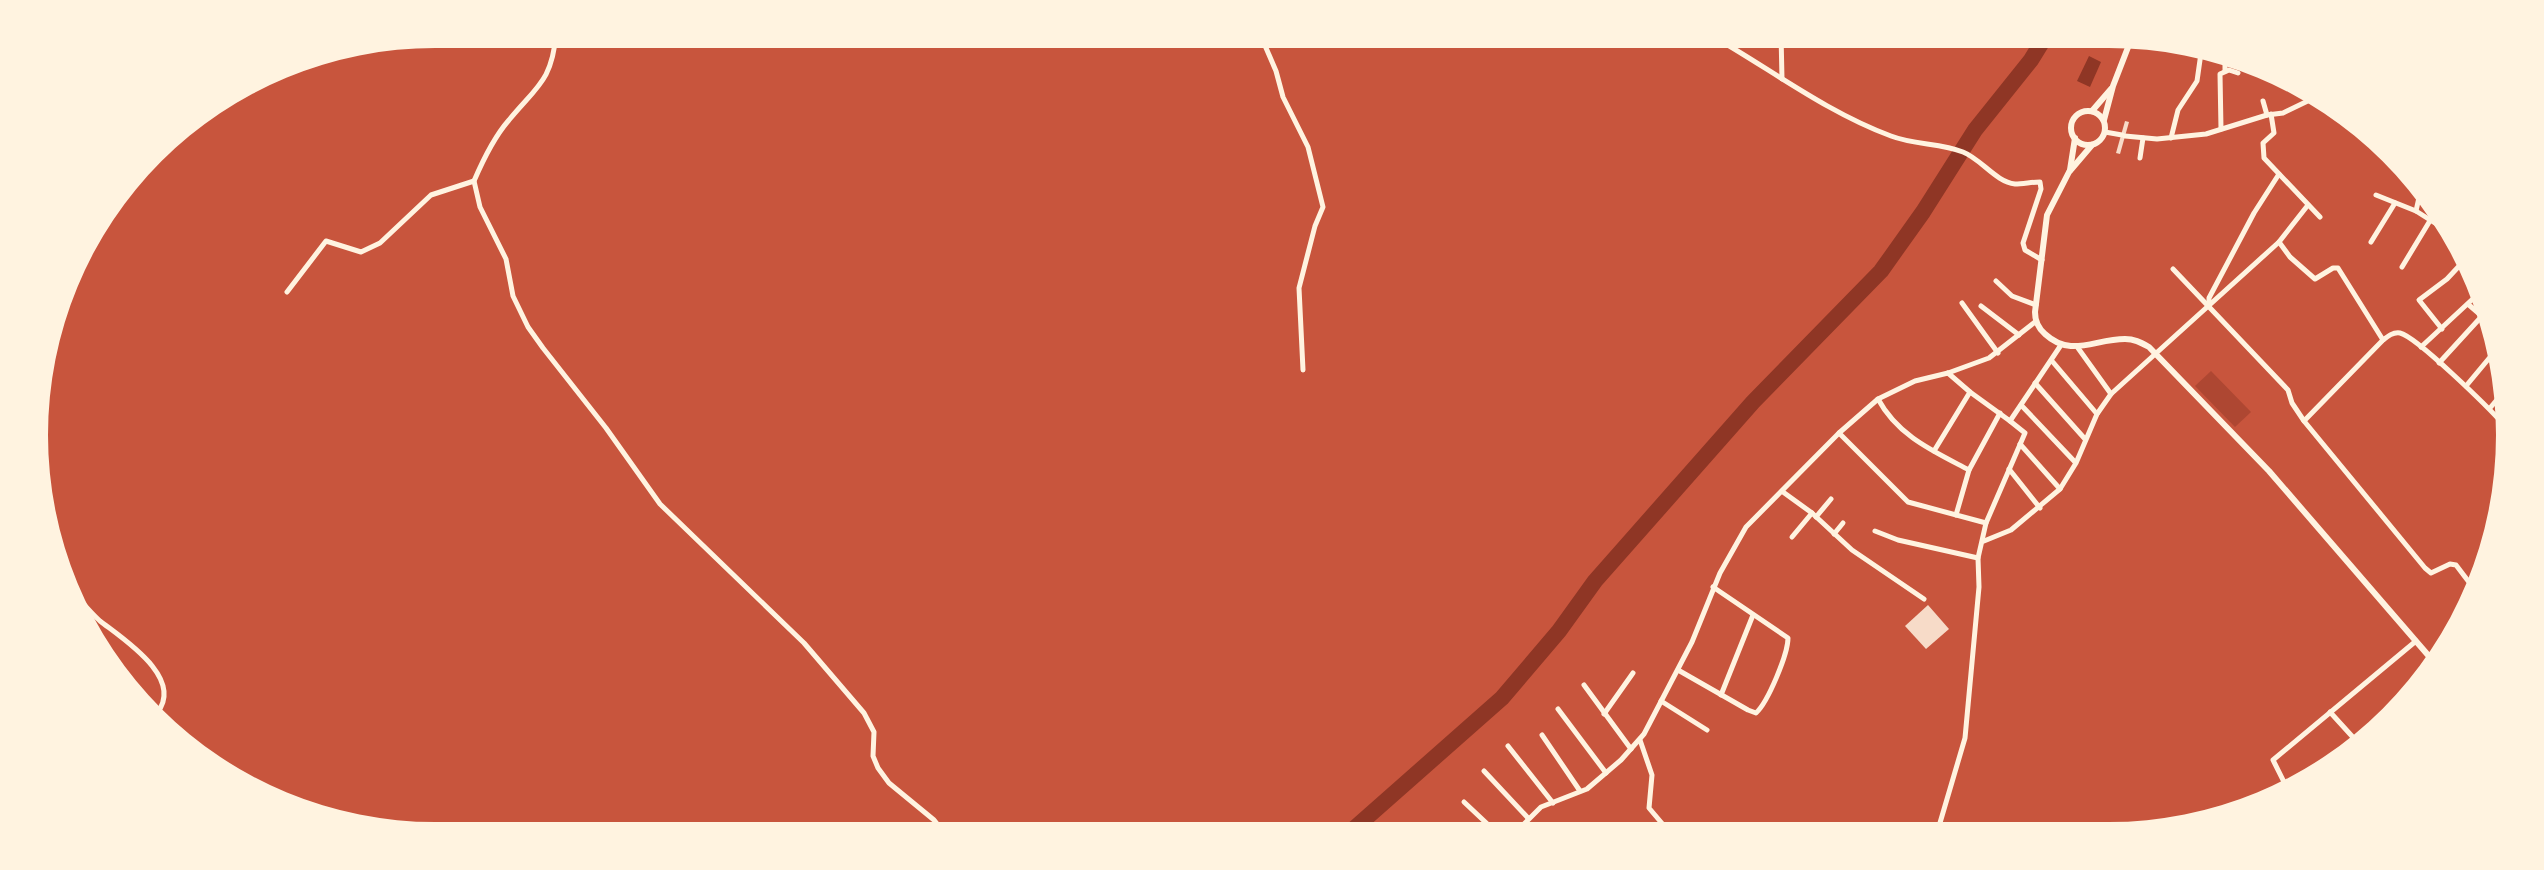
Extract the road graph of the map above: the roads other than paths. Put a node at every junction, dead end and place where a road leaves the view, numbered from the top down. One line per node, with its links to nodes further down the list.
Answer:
1 (555, 48): 26 (street)
2 (1266, 48): 63 (street)
3 (1732, 48): 10 (street)
4 (1781, 48): 10 (street)
5 (2127, 49): 11 (street)
6 (2200, 59): 21 (street)
7 (2225, 66): 8 (street)
8 (2225, 71): 9 (street); 17 (street)
9 (2238, 73)
10 (1782, 79): 37 (street)
11 (2113, 86): 14 (street); 16 (street)
12 (2263, 101): 15 (street)
13 (2302, 102): 15 (street)
14 (2092, 111): 16 (street); 19 (street)
15 (2269, 115): 17 (street); 25 (street)
16 (2104, 120): 18 (street)
17 (2221, 129): 21 (street)
18 (2105, 132): 20 (street); 22 (street)
19 (2075, 138): 22 (street); 24 (street)
20 (2143, 138): 21 (street); 23 (street)
21 (2171, 138)
22 (2092, 145): 24 (street)
23 (2140, 158)
24 (2069, 172): 37 (street)
25 (2279, 174): 30 (street); 48 (street)
26 (474, 181): 42 (street); 127 (street)
27 (2376, 195): 29 (street)
28 (2418, 202): 31 (street)
29 (2395, 203): 31 (street); 36 (street)
30 (2308, 205): 32 (street); 35 (street)
31 (2416, 211): 33 (street)
32 (2320, 217)
33 (2430, 218)
34 (2431, 219): 38 (street)
35 (2279, 242): 48 (street); 54 (street)
36 (2371, 242)
37 (2042, 260): 45 (street)
38 (2402, 267)
39 (2458, 268): 52 (street)
40 (2173, 269): 48 (street)
41 (1996, 281): 45 (street)
42 (287, 292)
43 (2472, 301): 46 (street)
44 (1962, 303): 58 (street)
45 (2036, 305): 50 (street)
46 (2469, 305): 49 (street); 52 (street)
47 (1981, 306): 53 (street)
48 (2209, 307): 59 (street); 77 (street)
49 (2475, 310)
50 (2035, 322): 53 (street); 55 (street)
51 (2479, 322): 62 (street)
52 (2442, 329): 56 (street)
53 (2019, 335): 58 (street)
54 (2383, 340): 56 (street); 77 (street)
55 (2061, 345): 57 (street); 61 (street)
56 (2421, 347): 62 (street)
57 (2078, 348): 59 (street); 68 (street)
58 (1998, 353): 64 (street)
59 (2155, 353): 68 (street); 103 (street)
60 (2489, 359): 66 (street)
61 (2052, 361): 65 (street); 74 (street)
62 (2439, 363): 66 (street)
63 (1303, 370)
64 (1948, 373): 67 (street); 69 (street)
65 (2035, 383): 71 (street); 79 (street)
66 (2466, 386): 72 (street)
67 (1970, 392): 73 (street); 81 (street)
68 (2111, 394): 74 (street)
69 (1878, 399): 78 (street); 81 (street)
70 (2494, 403): 72 (street)
71 (2021, 405): 76 (street); 82 (street)
72 (2490, 408): 75 (street)
73 (2000, 413): 76 (street); 84 (street)
74 (2097, 414): 79 (street)
75 (2495, 414)
76 (2010, 421): 80 (street)
77 (2304, 421): 98 (street)
78 (1839, 433): 86 (street); 90 (street)
79 (2085, 439): 82 (street)
80 (2020, 444): 83 (street); 85 (street)
81 (1934, 451): 84 (street)
82 (2076, 463): 85 (street)
83 (2008, 469): 88 (street); 92 (street)
84 (1969, 470): 90 (street)
85 (2060, 489): 88 (street)
86 (1783, 492): 89 (street); 99 (street)
87 (1831, 499): 89 (street)
88 (2040, 508): 96 (street)
89 (1814, 515): 94 (street); 95 (street)
90 (1956, 515): 92 (street)
91 (1843, 523): 94 (street)
92 (1986, 523): 96 (street)
93 (1875, 531): 97 (street)
94 (1834, 534): 100 (street)
95 (1792, 537)
96 (1984, 541): 97 (street)
97 (1978, 558): 131 (street)
98 (2468, 581)
99 (1713, 587): 102 (street); 105 (street)
100 (1924, 599)
101 (92, 613): 110 (street)
102 (1753, 615): 108 (street); 108 (street)
103 (2416, 641): 104 (street); 112 (street)
104 (2428, 655)
105 (1678, 670): 108 (street); 109 (street)
106 (1633, 673): 113 (street)
107 (1584, 685): 113 (street)
108 (1721, 695)
109 (1661, 701): 114 (street); 117 (street)
110 (160, 708)
111 (1558, 709): 121 (street)
112 (2330, 712): 116 (street); 122 (street)
113 (1604, 714): 119 (street)
114 (1707, 730)
115 (1542, 735): 123 (street)
116 (2352, 736)
117 (1640, 739): 119 (street); 130 (street)
118 (1508, 746): 125 (street)
119 (1631, 749): 121 (street)
120 (1484, 771): 126 (street)
121 (1606, 773): 123 (street)
122 (2283, 780)
123 (1580, 791): 125 (street)
124 (1464, 802): 128 (street)
125 (1553, 803): 126 (street)
126 (1528, 818): 129 (street)
127 (936, 822)
128 (1485, 822)
129 (1524, 822)
130 (1661, 822)
131 (1940, 822)

